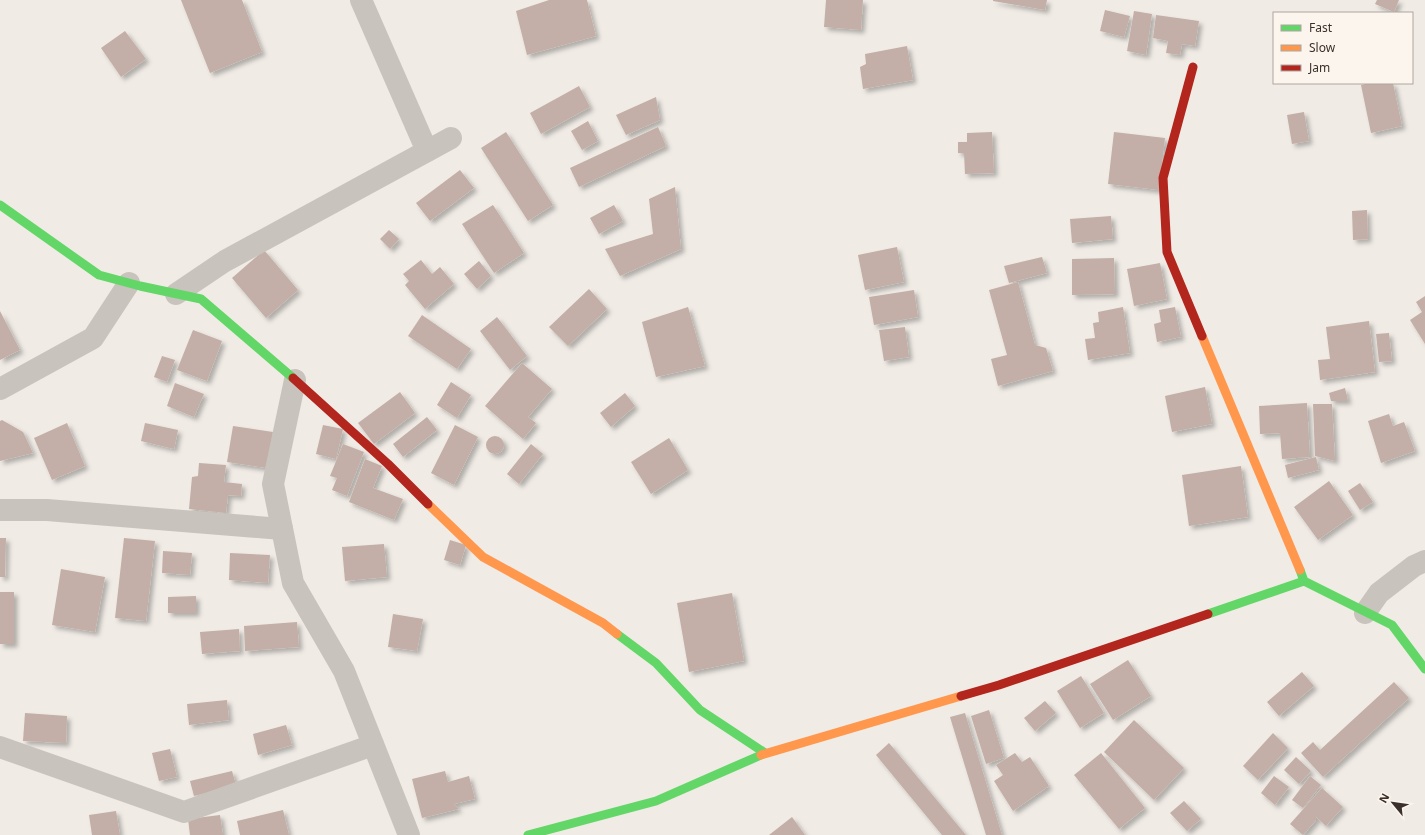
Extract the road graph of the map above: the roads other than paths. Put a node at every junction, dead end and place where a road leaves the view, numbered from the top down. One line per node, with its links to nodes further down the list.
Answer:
1 (361, 0): 4 (street)
2 (1193, 67): 13 (street)
3 (451, 138): 4 (street)
4 (427, 150): 7 (street)
5 (0, 205): 6 (street)
6 (129, 283): 7 (street); 9 (street)
7 (176, 294): 8 (street)
8 (295, 380): 11 (street); 18 (street)
9 (0, 389)
10 (0, 510): 11 (street)
11 (282, 529): 16 (street)
12 (1425, 561): 14 (street)
13 (1304, 582): 14 (street); 18 (street)
14 (1365, 613): 15 (street)
15 (1425, 669)
16 (373, 745): 17 (street); 19 (street)
17 (0, 746)
18 (765, 754): 20 (street)
19 (409, 835)
20 (528, 835)

